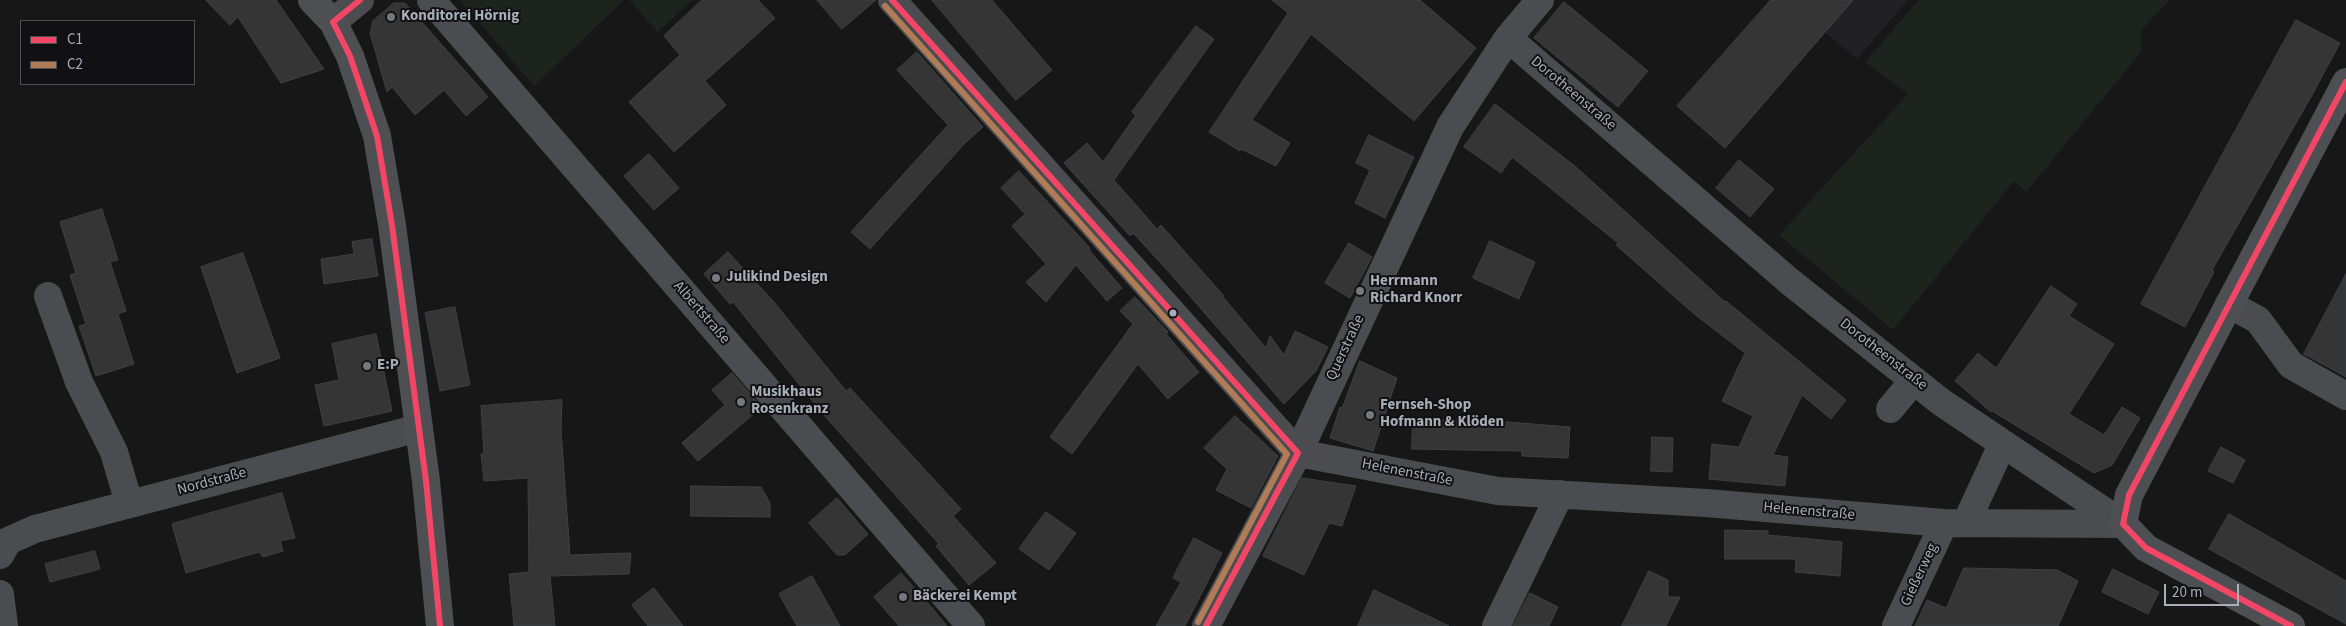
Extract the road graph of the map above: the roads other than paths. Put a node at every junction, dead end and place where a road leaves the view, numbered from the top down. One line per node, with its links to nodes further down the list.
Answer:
1 (312, 0): 6 (main road)
2 (360, 0): 6 (street)
3 (431, 0): 26 (street, Albertstraße)
4 (892, 0): 16 (street)
5 (1540, 0): 7 (street, Querstraße)
6 (333, 22): 14 (main road)
7 (1508, 38): 11 (street, Dorotheenstraße); 16 (street, Querstraße)
8 (2346, 82): 10 (main road)
9 (48, 296): 18 (street)
10 (2229, 304): 12 (street); 20 (main road)
11 (1914, 380): 13 (street); 15 (street, Dorotheenstraße)
12 (2346, 396)
13 (1890, 409)
14 (419, 428): 18 (street, Nordstraße); 25 (main road)
15 (2002, 444): 19 (street, Gießerweg); 20 (street, Dorotheenstraße)
16 (1298, 453): 17 (street, Helenenstraße); 27 (street, Querstraße)
17 (1560, 494): 19 (street, Helenenstraße); 28 (street)
18 (129, 503): 21 (street, Nordstraße)
19 (1955, 523): 20 (street, Helenenstraße); 29 (street, Gießerweg)
20 (2122, 524): 23 (main road, Dorotheenstraße)
21 (3, 546)
22 (0, 594): 24 (street)
23 (2280, 623)
24 (4, 626)
25 (440, 626)
26 (971, 626)
27 (1206, 626)
28 (1496, 626)
29 (1896, 626)

